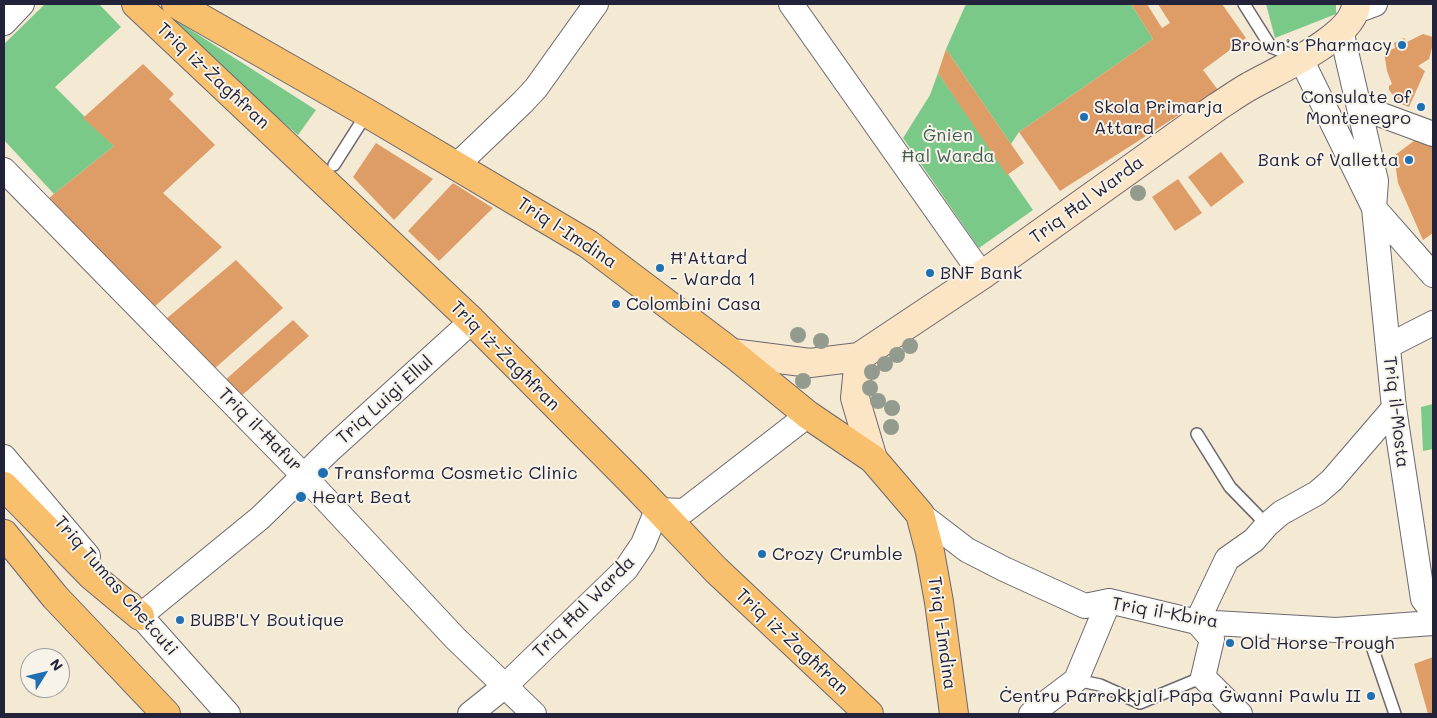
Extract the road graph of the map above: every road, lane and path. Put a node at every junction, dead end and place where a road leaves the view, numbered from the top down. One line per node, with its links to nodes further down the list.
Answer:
1 (22, 4): 8 (street)
2 (136, 4): 19 (highway, Triq iż-Żagħfran)
3 (176, 4): 11 (highway, Triq l-Imdina)
4 (596, 4): 14 (street)
5 (791, 4): 17 (street)
6 (1244, 4): 9 (lane)
7 (1357, 12): 9 (street, Triq Ħal Warda); 10 (street, Triq il-Mosta)
8 (4, 23)
9 (1301, 59): 16 (street, Triq il-Mosta); 17 (street, Triq Ħal Warda)
10 (1360, 107): 12 (street); 16 (street, Triq il-Mosta)
11 (367, 113): 13 (lane); 14 (highway, Triq l-Imdina)
12 (1433, 134)
13 (334, 165)
14 (458, 166): 22 (highway, Triq l-Imdina)
15 (4, 170): 29 (street, Triq il-Ħafur)
16 (1374, 208): 18 (street); 21 (street, Triq il-Mosta)
17 (982, 275): 23 (street, Triq Ħal Warda)
18 (1433, 275)
19 (472, 321): 29 (street, Triq Luigi Ellul); 31 (highway, Triq iż-Żagħfran)
20 (1433, 323): 21 (street)
21 (1388, 346): 24 (street, Triq il-Mosta)
22 (732, 352): 23 (street, Triq Ħal Warda); 25 (highway, Triq l-Imdina)
23 (859, 357): 28 (street)
24 (1394, 408): 33 (street); 36 (street, Triq il-Mosta)
25 (808, 416): 28 (highway, Triq l-Imdina); 31 (street)
26 (1197, 434): 33 (lane)
27 (4, 457): 37 (street, Triq Tumas Chetcuti)
28 (873, 458): 32 (highway, Triq l-Imdina)
29 (303, 475): 37 (street, Triq Luigi Ellul); 43 (street, Triq il-Ħafur)
30 (4, 486): 37 (highway)
31 (657, 510): 43 (street, Triq Ħal Warda); 48 (highway, Triq iż-Żagħfran)
32 (920, 514): 35 (street, Triq il-Kbira); 49 (highway, Triq l-Imdina)
33 (1267, 525): 38 (street)
34 (4, 534): 44 (highway)
35 (1109, 601): 38 (street, Triq il-Kbira); 42 (street)
36 (1433, 612)
37 (140, 616): 45 (street, Triq Tumas Chetcuti)
38 (1197, 622): 40 (street, Triq il-Kbira); 41 (street)
39 (1433, 623): 40 (street, Triq il-Kbira)
40 (1366, 629): 52 (lane)
41 (1203, 677): 42 (lane); 51 (street)
42 (1076, 680): 50 (street)
43 (505, 686): 46 (street, Triq Ħal Warda); 47 (street, Triq il-Ħafur)
44 (166, 714)
45 (228, 714)
46 (470, 714)
47 (534, 714)
48 (869, 714)
49 (954, 714)
50 (1031, 714)
51 (1240, 714)
52 (1395, 714)

